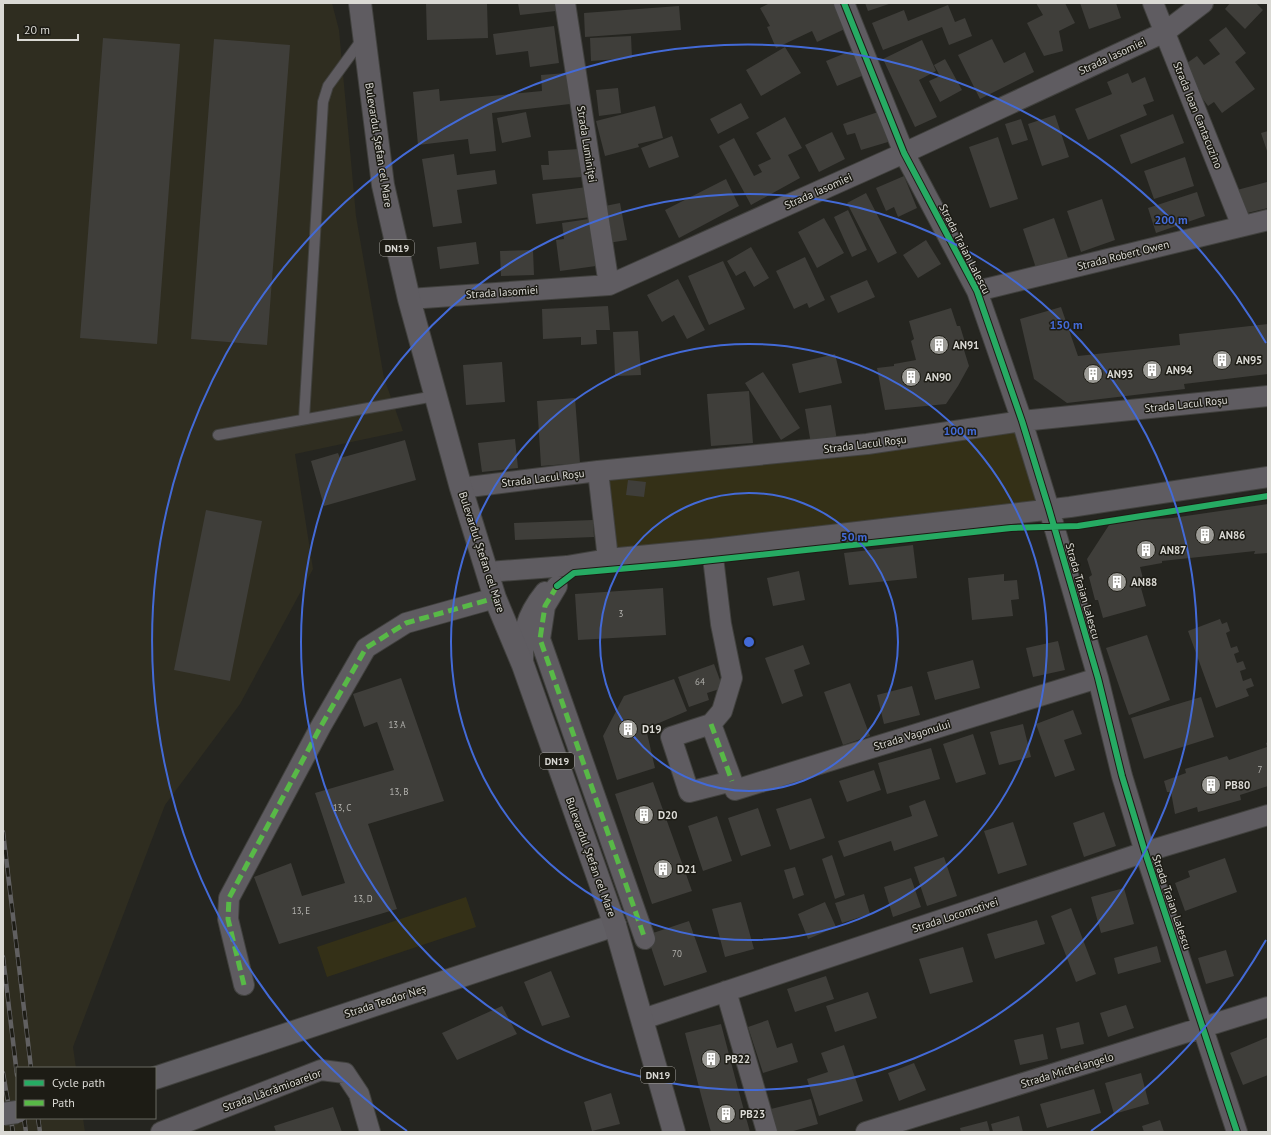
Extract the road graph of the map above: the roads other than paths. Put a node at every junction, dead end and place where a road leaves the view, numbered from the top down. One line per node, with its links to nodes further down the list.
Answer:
1 (360, 3): 7 (main road, Bulevardul Ștefan cel Mare / DN19)
2 (565, 3): 11 (street, Strada Luminiței)
3 (844, 3): 8 (street, Strada Traian Lalescu)
4 (1153, 3): 6 (street, Strada Ioan Cantacuzino)
5 (1203, 3): 6 (street, Strada Iasomiei)
6 (1165, 32): 8 (street, Strada Iasomiei); 10 (street, Strada Ioan Cantacuzino)
7 (364, 37): 13 (main road, Bulevardul Ștefan cel Mare / DN19); 16 (lane)
8 (904, 153): 11 (street, Strada Iasomiei); 12 (street, Strada Traian Lalescu)
9 (1268, 220): 10 (street, Strada Robert Owen)
10 (1242, 226): 12 (street, Strada Robert Owen)
11 (609, 285): 13 (street, Strada Iasomiei)
12 (977, 291): 17 (street, Strada Traian Lalescu)
13 (409, 299): 14 (main road, Bulevardul Ștefan cel Mare / DN19)
14 (435, 396): 16 (lane); 21 (main road, Bulevardul Ștefan cel Mare / DN19)
15 (1268, 396): 17 (street, Strada Lacul Roșu)
16 (304, 419): 18 (lane)
17 (1022, 421): 19 (street, Strada Lacul Roșu); 22 (street, Strada Traian Lalescu)
18 (218, 435)
19 (598, 471): 21 (street, Strada Lacul Roșu); 24 (street)
20 (1268, 477): 22 (street)
21 (461, 488): 26 (main road, Bulevardul Ștefan cel Mare / DN19)
22 (1049, 509): 23 (street); 30 (street, Strada Traian Lalescu)
23 (712, 549): 24 (street); 31 (street)
24 (608, 559): 25 (street)
25 (567, 566): 26 (street); 29 (street)
26 (488, 572): 28 (main road, Bulevardul Ștefan cel Mare / DN19)
27 (557, 586): 36 (street)
28 (495, 598): 29 (main road, Bulevardul Ștefan cel Mare / DN19); 37 (street)
29 (523, 665): 35 (main road, Bulevardul Ștefan cel Mare / DN19)
30 (1098, 678): 32 (street, Strada Vagonului); 34 (street, Strada Traian Lalescu)
31 (711, 724): 32 (street); 32 (street)
32 (732, 780)
33 (1268, 815): 34 (street, Strada Locomotivei)
34 (1145, 852): 38 (street, Strada Locomotivei); 41 (street, Strada Traian Lalescu)
35 (615, 925): 40 (main road, Bulevardul Ștefan cel Mare / DN19); 42 (main road, Strada Teodor Neș)
36 (645, 939)
37 (244, 985)
38 (726, 991): 40 (street, Strada Locomotivei); 49 (street)
39 (1268, 1007): 41 (street, Strada Michelangelo)
40 (643, 1019): 48 (main road, Bulevardul Ștefan cel Mare / DN19)
41 (1204, 1028): 45 (street, Strada Michelangelo); 51 (street, Strada Traian Lalescu)
42 (156, 1077)
43 (16, 1112): 44 (main road, bridge)
44 (3, 1114)
45 (919, 1124): 50 (street, Strada Michelangelo)
46 (161, 1132): 47 (street, Strada Lăcrămioarelor)
47 (370, 1132)
48 (674, 1132)
49 (767, 1132)
50 (866, 1132)
51 (1237, 1132)

